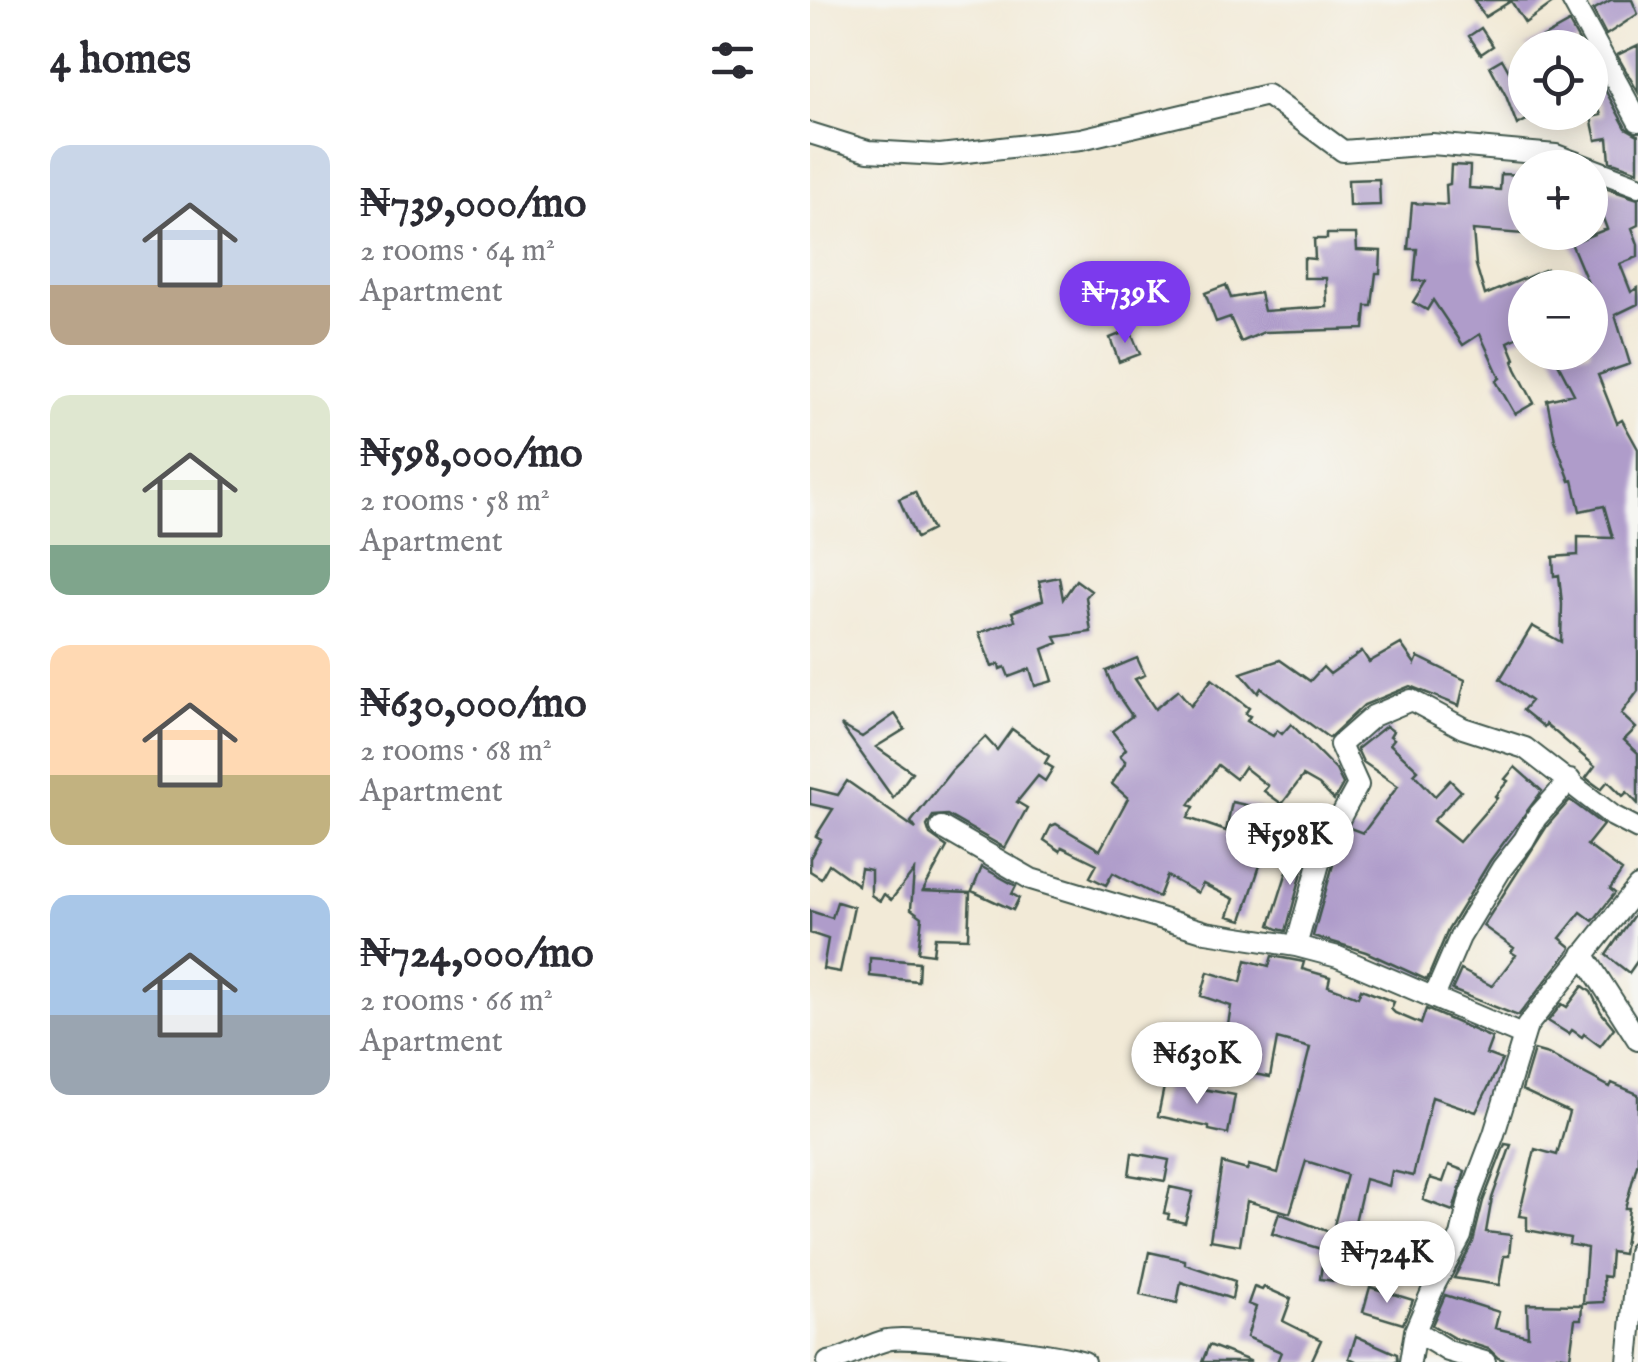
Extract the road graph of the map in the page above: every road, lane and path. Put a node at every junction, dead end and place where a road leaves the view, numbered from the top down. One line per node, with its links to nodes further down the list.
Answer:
1 (1572, 0): 2 (street)
2 (1638, 121)
3 (810, 134): 4 (street)
4 (1638, 186)
5 (1570, 780): 7 (street); 9 (street); 11 (street)
6 (941, 826): 9 (street)
7 (1638, 829)
8 (1638, 888): 10 (street)
9 (1296, 946): 11 (street)
10 (1583, 954): 12 (street); 13 (street)
11 (1434, 997): 12 (street)
12 (1524, 1036): 15 (street)
13 (1638, 1040)
14 (1638, 1252): 20 (street)
15 (1416, 1331): 18 (street); 19 (street)
16 (1080, 1361): 17 (street)
17 (828, 1362)
18 (1410, 1362)
19 (1485, 1362)
20 (1628, 1362)

